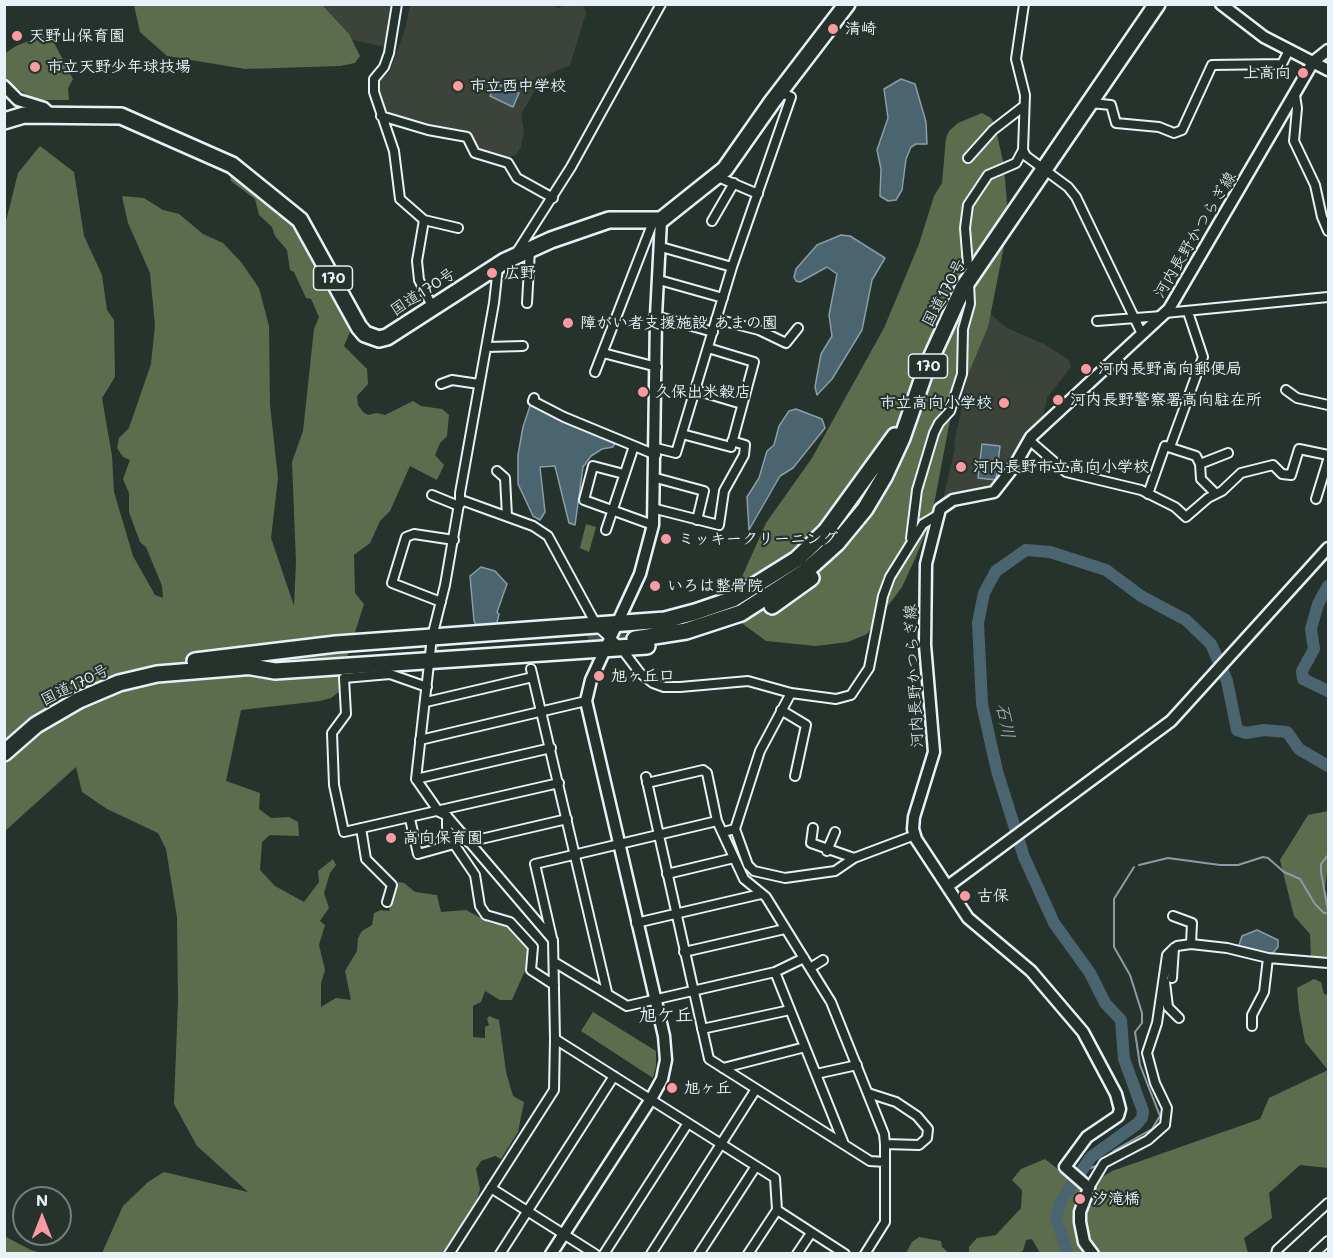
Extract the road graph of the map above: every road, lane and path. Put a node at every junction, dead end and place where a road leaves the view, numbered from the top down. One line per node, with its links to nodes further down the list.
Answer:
1 (397, 4): 18 (street)
2 (661, 4): 26 (street)
3 (847, 4): 13 (highway)
4 (1024, 4): 16 (street)
5 (1145, 4): 22 (highway, 国道170号 / 170)
6 (1157, 4): 15 (highway, 国道170号 / 170)
7 (1221, 4): 8 (street)
8 (1289, 50): 10 (street); 15 (street)
9 (1329, 50): 10 (street)
10 (1313, 63): 11 (street); 14 (street, 河内長野かつらぎ線)
11 (1329, 70)
12 (4, 86): 17 (street)
13 (780, 92): 23 (highway); 25 (street)
14 (1295, 95): 31 (street); 45 (street, 河内長野かつらぎ線)
15 (1090, 103): 22 (highway, 国道170号 / 170)
16 (1024, 106): 20 (street); 21 (street)
17 (52, 115): 19 (highway, 国道170号 / 170); 43 (highway, 国道170号 / 170)
18 (381, 116): 26 (street); 27 (street)
19 (4, 121)
20 (1023, 150): 22 (street); 36 (street)
21 (968, 158)
22 (1041, 165): 36 (highway, 国道170号 / 170); 39 (highway, 国道170号 / 170); 47 (street)
23 (717, 177): 24 (street); 28 (highway)
24 (734, 183): 25 (street); 29 (street)
25 (758, 194): 37 (street)
26 (553, 198): 34 (street)
27 (424, 220): 30 (street); 43 (street)
28 (657, 221): 32 (street); 33 (highway, 国道170号 / 170); 56 (street)
29 (712, 221)
30 (458, 228)
31 (1329, 231)
32 (661, 247): 37 (street); 38 (street)
33 (530, 250): 34 (highway, 国道170号 / 170); 42 (street)
34 (514, 256): 35 (highway, 国道170号 / 170)
35 (498, 265): 43 (highway, 国道170号 / 170); 54 (street)
36 (968, 265): 67 (highway, 国道170号 / 170)
37 (732, 267): 41 (street)
38 (659, 280): 41 (street); 46 (street)
39 (968, 281): 67 (highway, 国道170号 / 170); 92 (street)
40 (1329, 297): 44 (street)
41 (723, 298): 48 (street)
42 (527, 303)
43 (433, 308)
44 (1188, 312): 45 (street); 71 (street)
45 (1163, 314): 47 (street); 52 (street, 河内長野かつらぎ線)
46 (656, 316): 51 (street); 57 (street)
47 (1134, 317): 49 (street); 52 (street)
48 (716, 319): 50 (street); 51 (street)
49 (1096, 321)
50 (798, 328)
51 (712, 332): 55 (street)
52 (1142, 333): 68 (street, 河内長野かつらぎ線)
53 (523, 346): 54 (street)
54 (487, 347): 60 (street)
55 (708, 348): 61 (street); 64 (street)
56 (603, 353): 57 (street); 58 (street)
57 (657, 367): 72 (street)
58 (595, 372)
59 (441, 384): 60 (street)
60 (479, 384): 84 (street)
61 (695, 390): 64 (street); 66 (street)
62 (1286, 390): 65 (street)
63 (534, 398): 70 (street)
64 (742, 404): 69 (street)
65 (1329, 405)
66 (682, 434): 69 (street); 72 (street)
67 (899, 437): 97 (highway, 国道170号 / 170); 98 (highway); 98 (highway)
68 (1029, 440): 80 (street); 87 (street, 河内長野かつらぎ線)
69 (732, 441): 89 (street)
70 (634, 446): 72 (street); 78 (street)
71 (1170, 447): 76 (street); 80 (street)
72 (656, 451): 79 (street)
73 (1228, 453): 76 (street)
74 (1329, 455): 81 (street)
75 (1329, 460): 83 (street)
76 (1200, 464): 81 (street)
77 (497, 471): 88 (street)
78 (624, 474): 86 (street); 86 (street)
79 (656, 478): 85 (street); 89 (street)
80 (1148, 494): 81 (street)
81 (1216, 494)
82 (432, 495): 84 (street)
83 (1316, 499)
84 (460, 504): 88 (street); 93 (street)
85 (656, 509): 89 (street); 90 (street)
86 (613, 511): 90 (street); 91 (street)
87 (938, 515): 92 (street); 122 (street, 河内長野かつらぎ線)
88 (507, 516): 96 (street)
89 (697, 520)
90 (653, 525): 98 (street)
91 (606, 530)
92 (911, 539): 101 (street)
93 (454, 540): 95 (street); 95 (street)
94 (1329, 549): 132 (street)
95 (441, 602): 99 (street)
96 (591, 634): 98 (highway); 99 (highway)
97 (634, 635)
98 (613, 640): 99 (highway); 101 (street); 102 (street)
99 (432, 649): 100 (street); 106 (highway, 国道170号); 109 (highway, 国道170号)
100 (427, 687): 103 (street); 117 (street)
101 (791, 693): 104 (street)
102 (586, 701): 105 (street); 125 (street)
103 (426, 702): 105 (street); 107 (street)
104 (781, 710): 110 (street); 119 (street)
105 (542, 712): 107 (street); 108 (street)
106 (4, 740)
107 (420, 740): 111 (street)
108 (551, 748): 111 (street); 112 (street)
109 (4, 753)
110 (795, 776)
111 (416, 779): 113 (street)
112 (559, 783): 113 (street); 115 (street)
113 (443, 814): 114 (street); 124 (street); 126 (street)
114 (410, 819): 117 (street); 126 (street)
115 (567, 819): 124 (street); 128 (street)
116 (717, 821): 120 (street); 123 (street); 123 (street)
117 (361, 828): 134 (street)
118 (813, 828): 127 (street)
119 (735, 829): 120 (street); 130 (street)
120 (723, 832): 129 (street)
121 (835, 832): 127 (street)
122 (915, 835): 130 (street); 132 (street)
123 (657, 836): 125 (street); 131 (street)
124 (468, 842): 139 (street)
125 (618, 843): 128 (street); 137 (street)
126 (454, 844): 150 (street)
127 (827, 851): 130 (street)
128 (576, 854): 139 (street); 152 (street)
129 (734, 858): 131 (street); 133 (street)
130 (854, 858)
131 (667, 874): 135 (street)
132 (948, 886): 173 (street)
133 (761, 894): 135 (street); 138 (street)
134 (387, 902)
135 (676, 914): 137 (street); 141 (street)
136 (1173, 916): 140 (street)
137 (636, 923): 153 (street)
138 (785, 929): 141 (street); 142 (street)
139 (553, 940): 145 (street)
140 (1191, 944): 143 (street); 149 (street)
141 (684, 952): 151 (street)
142 (804, 958): 147 (street); 148 (street)
143 (1268, 958): 146 (street); 156 (street)
144 (823, 960): 147 (street)
145 (554, 962): 150 (street); 152 (street)
146 (1329, 963)
147 (810, 968): 160 (street)
148 (775, 972): 151 (street); 154 (street)
149 (1168, 977): 155 (street); 173 (street)
150 (554, 985): 158 (street)
151 (693, 990): 153 (street); 157 (street)
152 (607, 992): 153 (street)
153 (654, 999): 166 (street)
154 (789, 1010): 157 (street); 159 (street)
155 (1179, 1018)
156 (1252, 1026)
157 (702, 1029): 161 (street)
158 (555, 1039): 163 (street); 174 (street)
159 (805, 1047): 161 (street); 162 (street)
160 (857, 1065): 162 (street); 165 (street)
161 (723, 1068): 164 (street)
162 (816, 1074): 170 (street)
163 (614, 1076): 166 (street); 177 (street)
164 (756, 1089): 168 (street); 170 (street)
165 (868, 1093): 169 (street); 169 (street)
166 (651, 1099): 167 (street); 178 (street)
167 (688, 1123): 168 (street); 185 (street)
168 (721, 1144): 172 (street); 186 (street)
169 (885, 1144): 171 (street)
170 (844, 1145): 171 (street)
171 (885, 1162): 191 (street)
172 (756, 1166): 176 (street); 187 (street)
173 (1088, 1187): 192 (street)
174 (491, 1188): 177 (street); 181 (street)
175 (1329, 1203): 193 (street)
176 (777, 1210): 179 (street); 188 (street)
177 (528, 1211): 178 (street); 182 (street)
178 (564, 1233): 183 (street); 184 (street)
179 (811, 1233): 189 (street); 190 (street)
180 (1329, 1241): 194 (street)
181 (449, 1254)
182 (500, 1254)
183 (551, 1254)
184 (595, 1254)
185 (604, 1254)
186 (651, 1254)
187 (699, 1254)
188 (748, 1254)
189 (797, 1254)
190 (845, 1254)
191 (866, 1254)
192 (1094, 1254)
193 (1276, 1254)
194 (1314, 1254)

